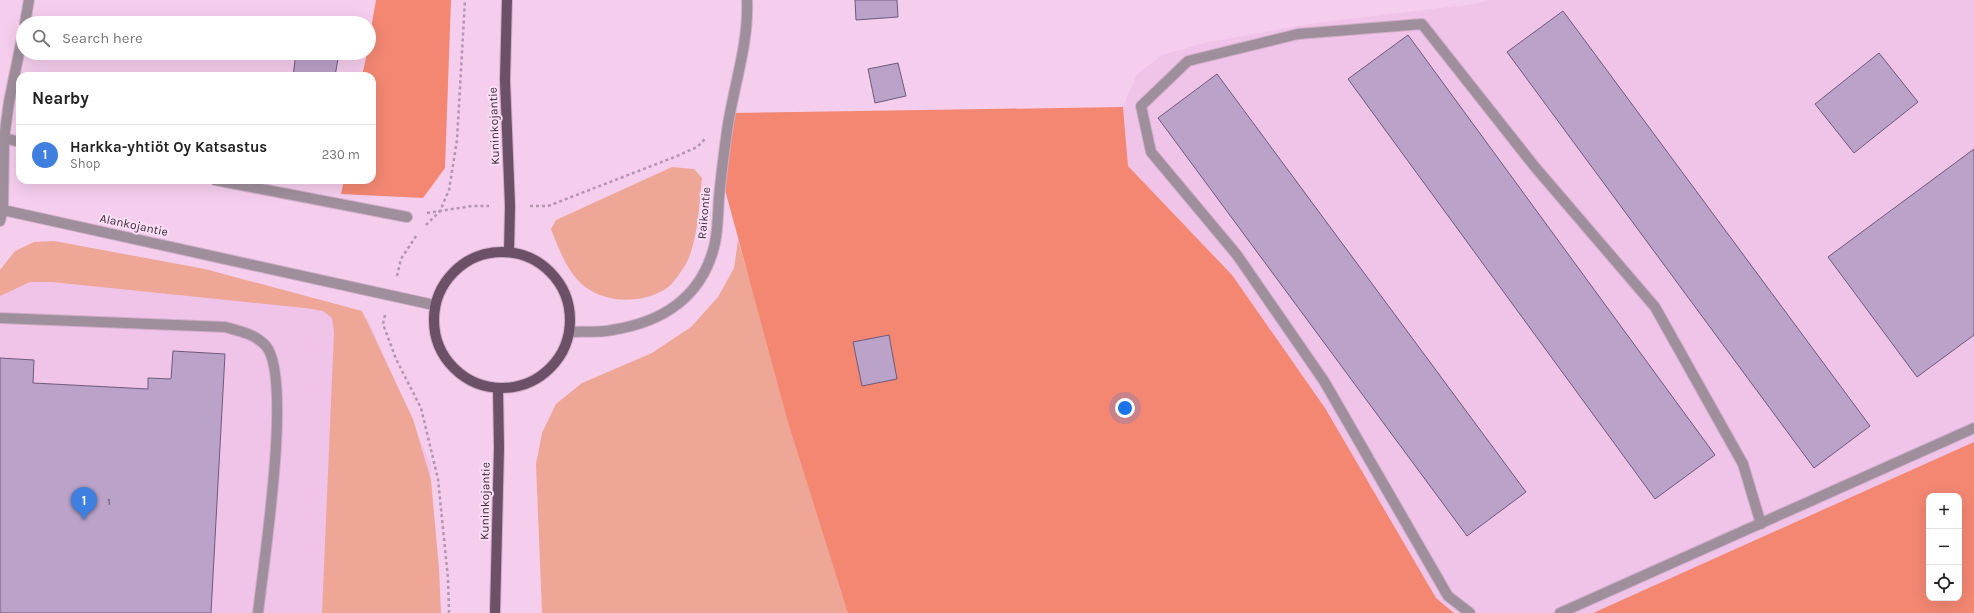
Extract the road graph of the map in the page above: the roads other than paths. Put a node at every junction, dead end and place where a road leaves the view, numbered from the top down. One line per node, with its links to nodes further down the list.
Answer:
1 (30, 0): 4 (street)
2 (508, 0): 12 (main road, Kuninkojantie)
3 (747, 0): 15 (street, Raikontie)
4 (27, 16)
5 (18, 60): 6 (street)
6 (4, 138): 7 (street); 9 (street)
7 (16, 141)
8 (236, 184): 10 (street)
9 (2, 210): 11 (street); 13 (street, Alankojantie)
10 (407, 217)
11 (0, 221)
12 (509, 252): 13 (main road); 15 (main road)
13 (434, 305): 16 (main road)
14 (0, 318): 19 (street)
15 (570, 332): 16 (main road)
16 (498, 389): 20 (main road, Kuninkojantie)
17 (1974, 428): 18 (street)
18 (1761, 524): 21 (street); 22 (street)
19 (258, 613)
20 (495, 613)
21 (1470, 613)
22 (1560, 613)

